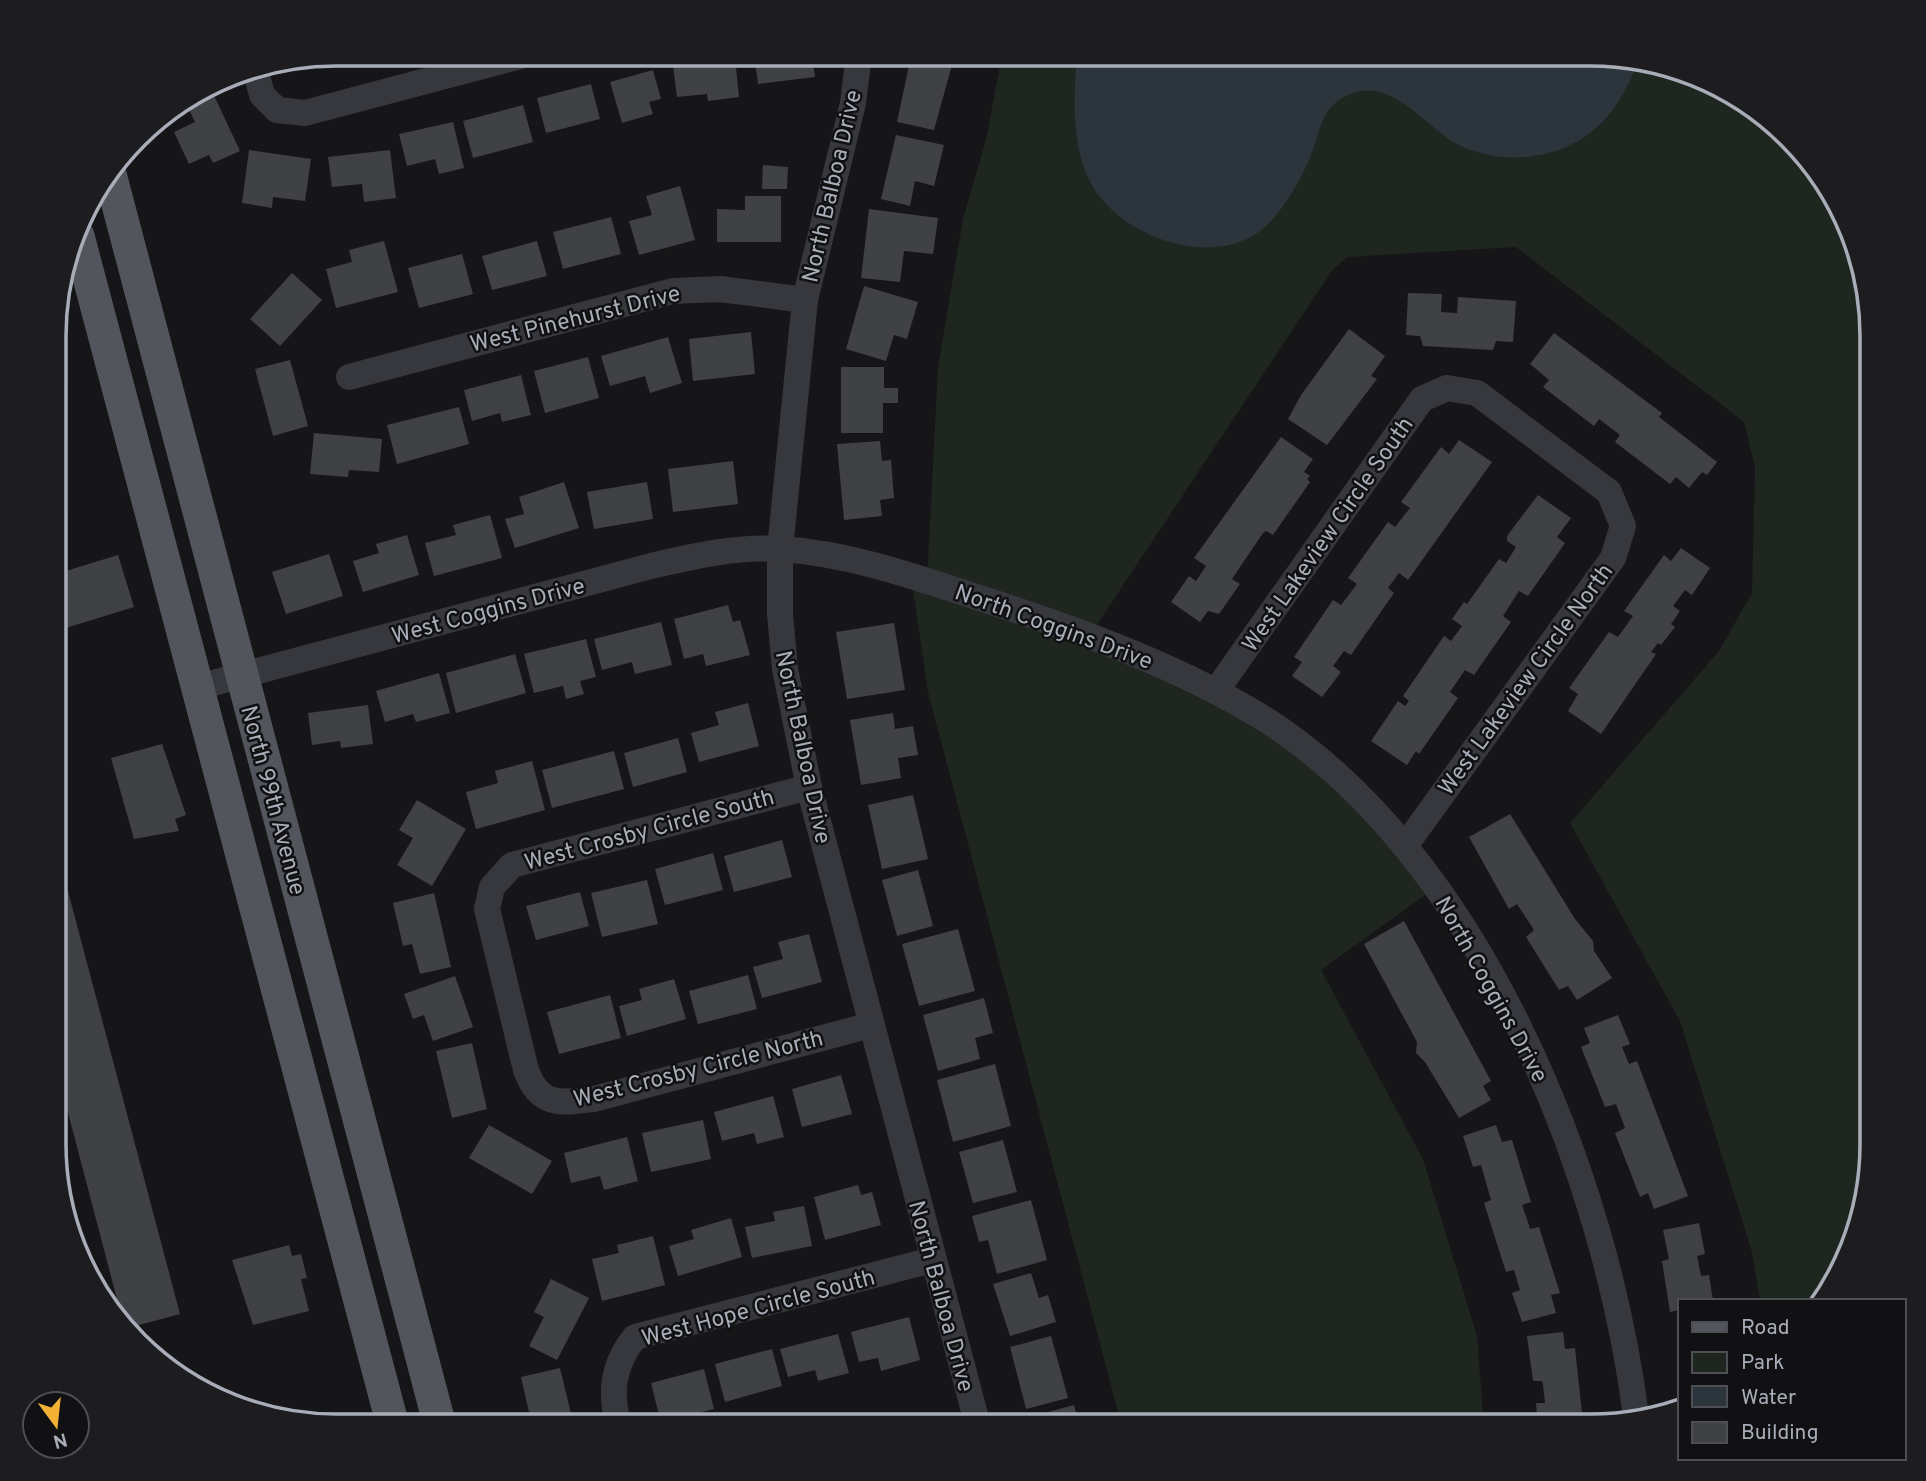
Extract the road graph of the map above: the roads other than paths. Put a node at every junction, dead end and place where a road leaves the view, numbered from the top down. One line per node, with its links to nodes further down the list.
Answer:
1 (483, 66): 3 (street)
2 (858, 66): 6 (street, North Balboa Drive)
3 (258, 78)
4 (113, 185): 7 (main road, North 99th Avenue)
5 (81, 248): 8 (main road, North 99th Avenue)
6 (805, 300): 9 (street, West Pinehurst Drive); 11 (street, North Balboa Drive)
7 (159, 360): 8 (main road); 12 (main road, North 99th Avenue)
8 (114, 372): 13 (main road, North 99th Avenue)
9 (349, 377)
10 (1447, 388): 14 (street, West Lakeview Circle South); 16 (street, West Lakeview Circle North)
11 (780, 549): 12 (street, West Coggins Drive); 14 (street, North Coggins Drive); 15 (street, North Balboa Drive)
12 (242, 677): 13 (street, West Coggins Drive); 22 (main road, North 99th Avenue)
13 (198, 687): 21 (main road, North 99th Avenue)
14 (1216, 691): 16 (street, North Coggins Drive)
15 (809, 787): 17 (street, West Crosby Circle South); 18 (street, North Balboa Drive)
16 (1405, 846): 20 (street, North Coggins Drive)
17 (509, 1003): 18 (street, West Crosby Circle North)
18 (871, 1025): 19 (street, North Balboa Drive)
19 (932, 1260): 23 (street, West Hope Circle South); 24 (street, North Balboa Drive)
20 (1635, 1410)
21 (390, 1415)
22 (437, 1415)
23 (616, 1415)
24 (975, 1415)

